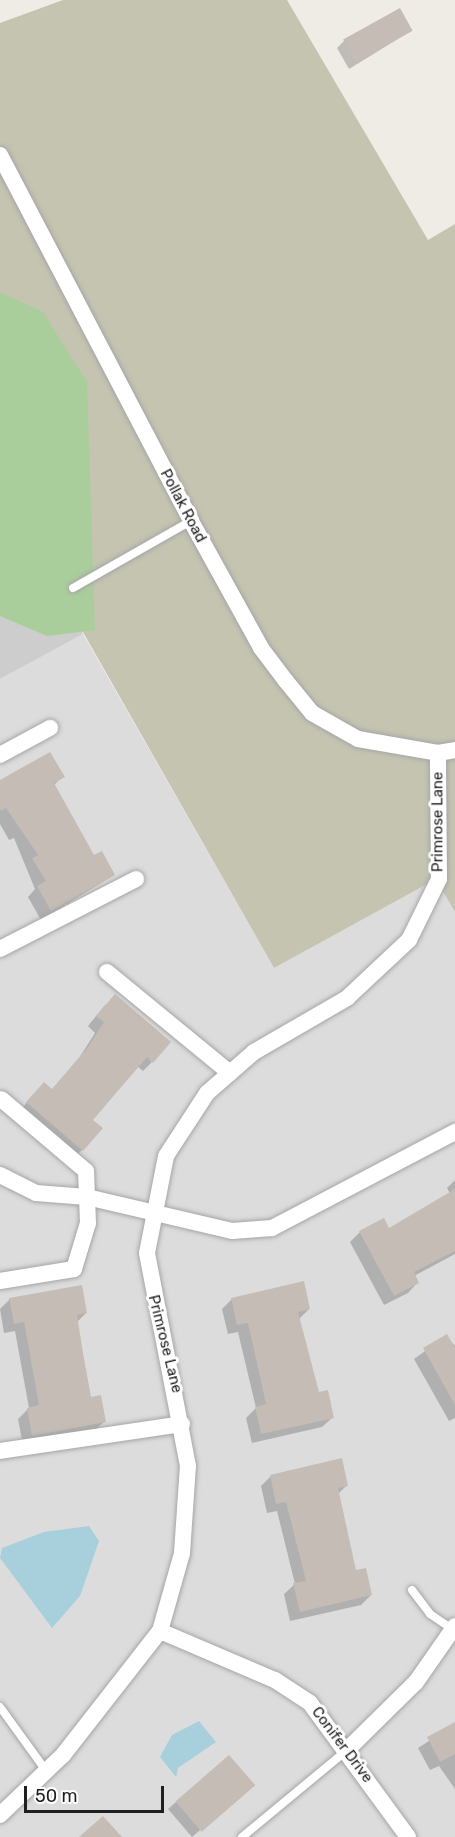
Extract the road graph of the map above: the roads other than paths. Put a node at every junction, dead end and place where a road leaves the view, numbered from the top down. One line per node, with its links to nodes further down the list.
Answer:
1 (0, 155): 2 (street, Pollak Road)
2 (191, 521): 3 (lane); 5 (street, Pollak Road)
3 (73, 588)
4 (50, 728): 6 (street)
5 (447, 751): 10 (street, Primrose Lane)
6 (0, 754)
7 (136, 879): 8 (street)
8 (0, 949)
9 (107, 972): 10 (street)
10 (230, 1073): 15 (street, Primrose Lane)
11 (1, 1099): 14 (street)
12 (455, 1132): 15 (street)
13 (0, 1174): 14 (street)
14 (87, 1197): 15 (street); 16 (street)
15 (151, 1214): 17 (street, Primrose Lane)
16 (0, 1281)
17 (182, 1424): 18 (street); 21 (street, Primrose Lane)
18 (0, 1451)
19 (412, 1590): 20 (lane)
20 (454, 1628): 23 (street)
21 (160, 1631): 23 (street, Conifer Drive); 24 (street, Primrose Lane)
22 (0, 1707): 24 (lane)
23 (348, 1749): 26 (lane); 27 (street, Conifer Drive)
24 (47, 1772): 25 (street, Primrose Lane)
25 (0, 1815)
26 (242, 1837)
27 (408, 1837)

